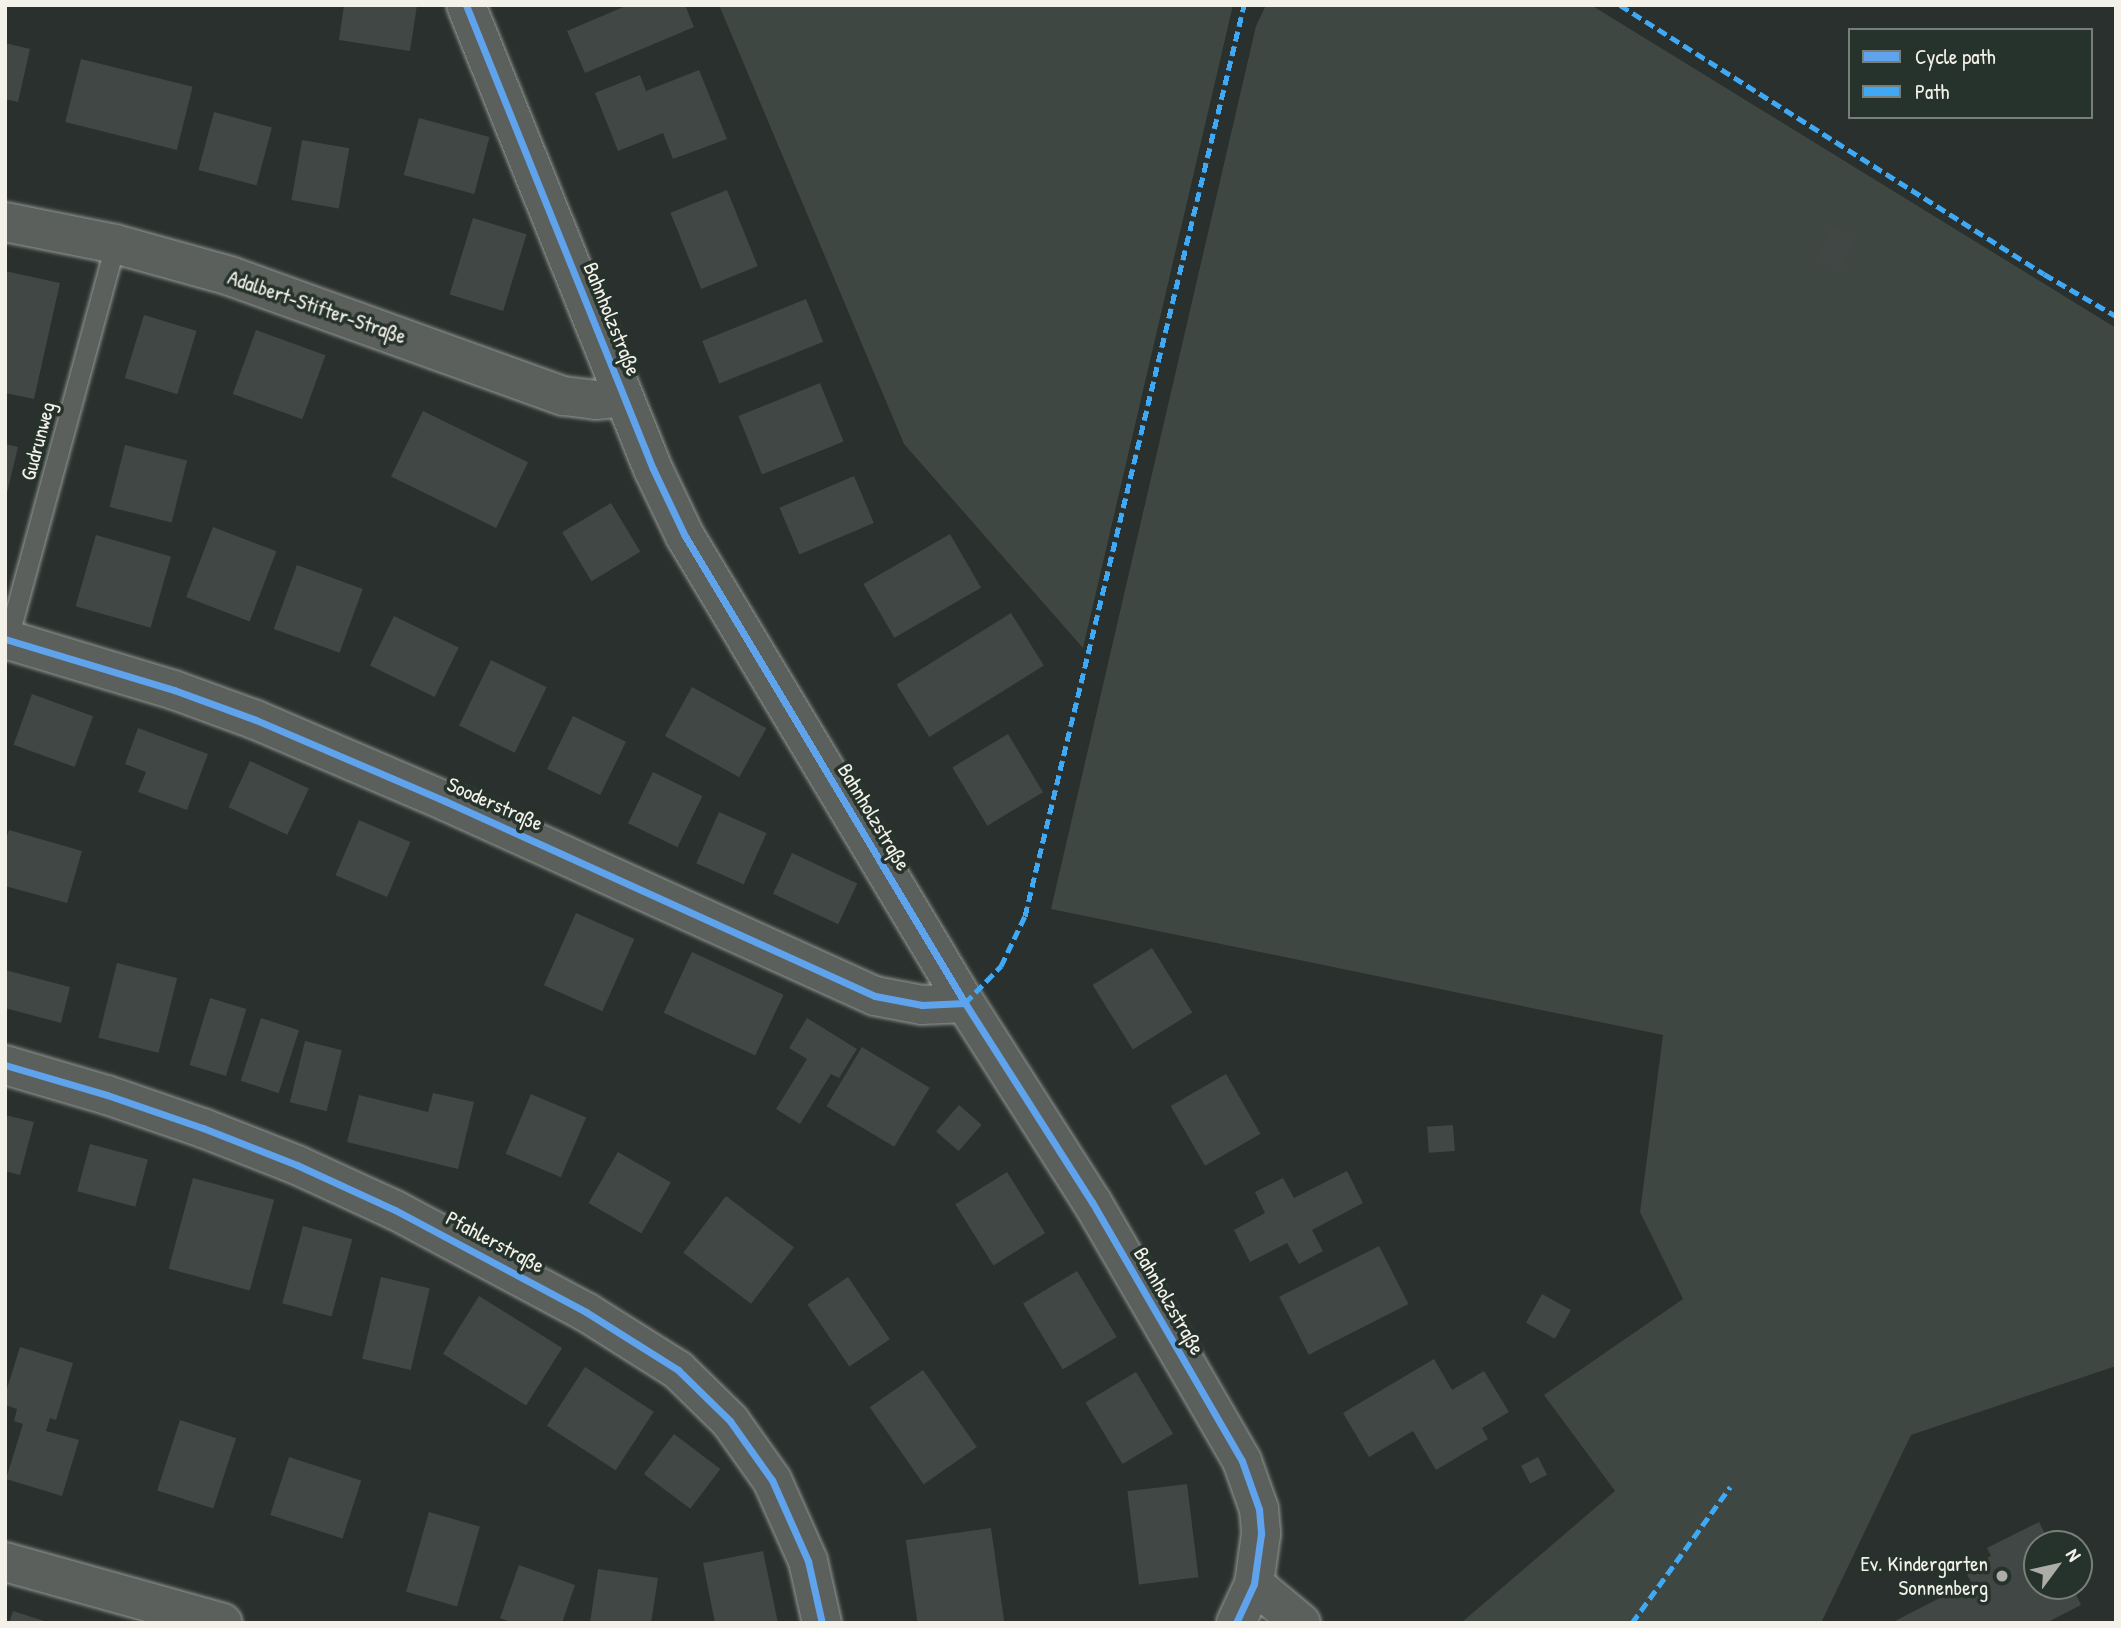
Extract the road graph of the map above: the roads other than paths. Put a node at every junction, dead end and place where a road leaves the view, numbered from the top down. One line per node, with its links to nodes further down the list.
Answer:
1 (466, 5): 4 (street, Bahnholzstraße)
2 (5, 222): 3 (street, Adalbert-Stifter-Straße)
3 (115, 244): 4 (street, Adalbert-Stifter-Straße); 5 (lane, Gudrunweg)
4 (624, 397): 6 (street, Bahnholzstraße)
5 (6, 643): 6 (street, Sooderstraße)
6 (965, 1003): 9 (street, Bahnholzstraße)
7 (5, 1065): 11 (street, Pfahlerstraße)
8 (5, 1562): 10 (street)
9 (1254, 1584): 12 (street, Bahnholzstraße); 13 (street)
10 (223, 1623)
11 (822, 1623)
12 (1236, 1623)
13 (1301, 1623)

